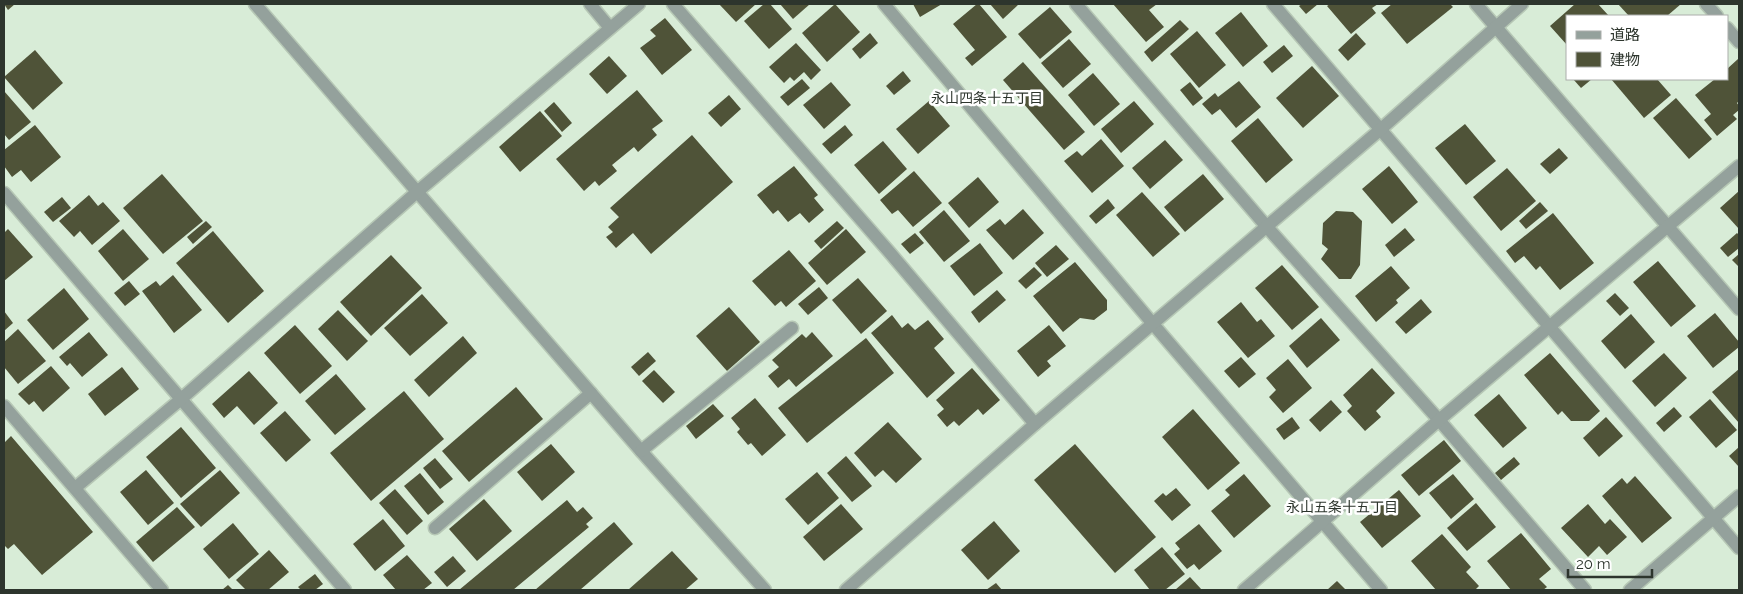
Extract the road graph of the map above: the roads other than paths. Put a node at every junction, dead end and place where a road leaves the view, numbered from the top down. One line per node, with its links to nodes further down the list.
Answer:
1 (255, 4): 18 (street)
2 (590, 4): 13 (street)
3 (639, 4): 13 (street)
4 (673, 4): 30 (street)
5 (884, 4): 23 (street)
6 (1076, 4): 20 (street)
7 (1273, 4): 16 (street)
8 (1476, 4): 12 (street)
9 (1522, 4): 12 (street)
10 (1706, 4): 11 (street)
11 (1716, 15)
12 (1496, 26): 16 (street); 21 (street)
13 (610, 28): 18 (street)
14 (1728, 29): 15 (street)
15 (1739, 42)
16 (1381, 129): 20 (street); 24 (street)
17 (1739, 166): 21 (street)
18 (417, 192): 26 (street); 27 (street)
19 (4, 194): 27 (street)
20 (1267, 226): 23 (street); 29 (street)
21 (1668, 228): 22 (street); 24 (street)
22 (1739, 309)
23 (1153, 324): 30 (street); 35 (street)
24 (1551, 326): 29 (street); 34 (street)
25 (792, 328): 31 (street)
26 (591, 393): 31 (street); 36 (street)
27 (180, 400): 32 (street); 39 (street)
28 (4, 406): 32 (street)
29 (1439, 420): 35 (street); 44 (street)
30 (1035, 424): 41 (street)
31 (641, 451): 40 (street)
32 (75, 488): 38 (street)
33 (1739, 496): 34 (street)
34 (1714, 518): 37 (street); 45 (street)
35 (1322, 523): 42 (street); 43 (street)
36 (435, 528)
37 (1739, 548)
38 (162, 590)
39 (344, 590)
40 (765, 590)
41 (846, 590)
42 (1244, 590)
43 (1380, 590)
44 (1585, 590)
45 (1630, 590)

